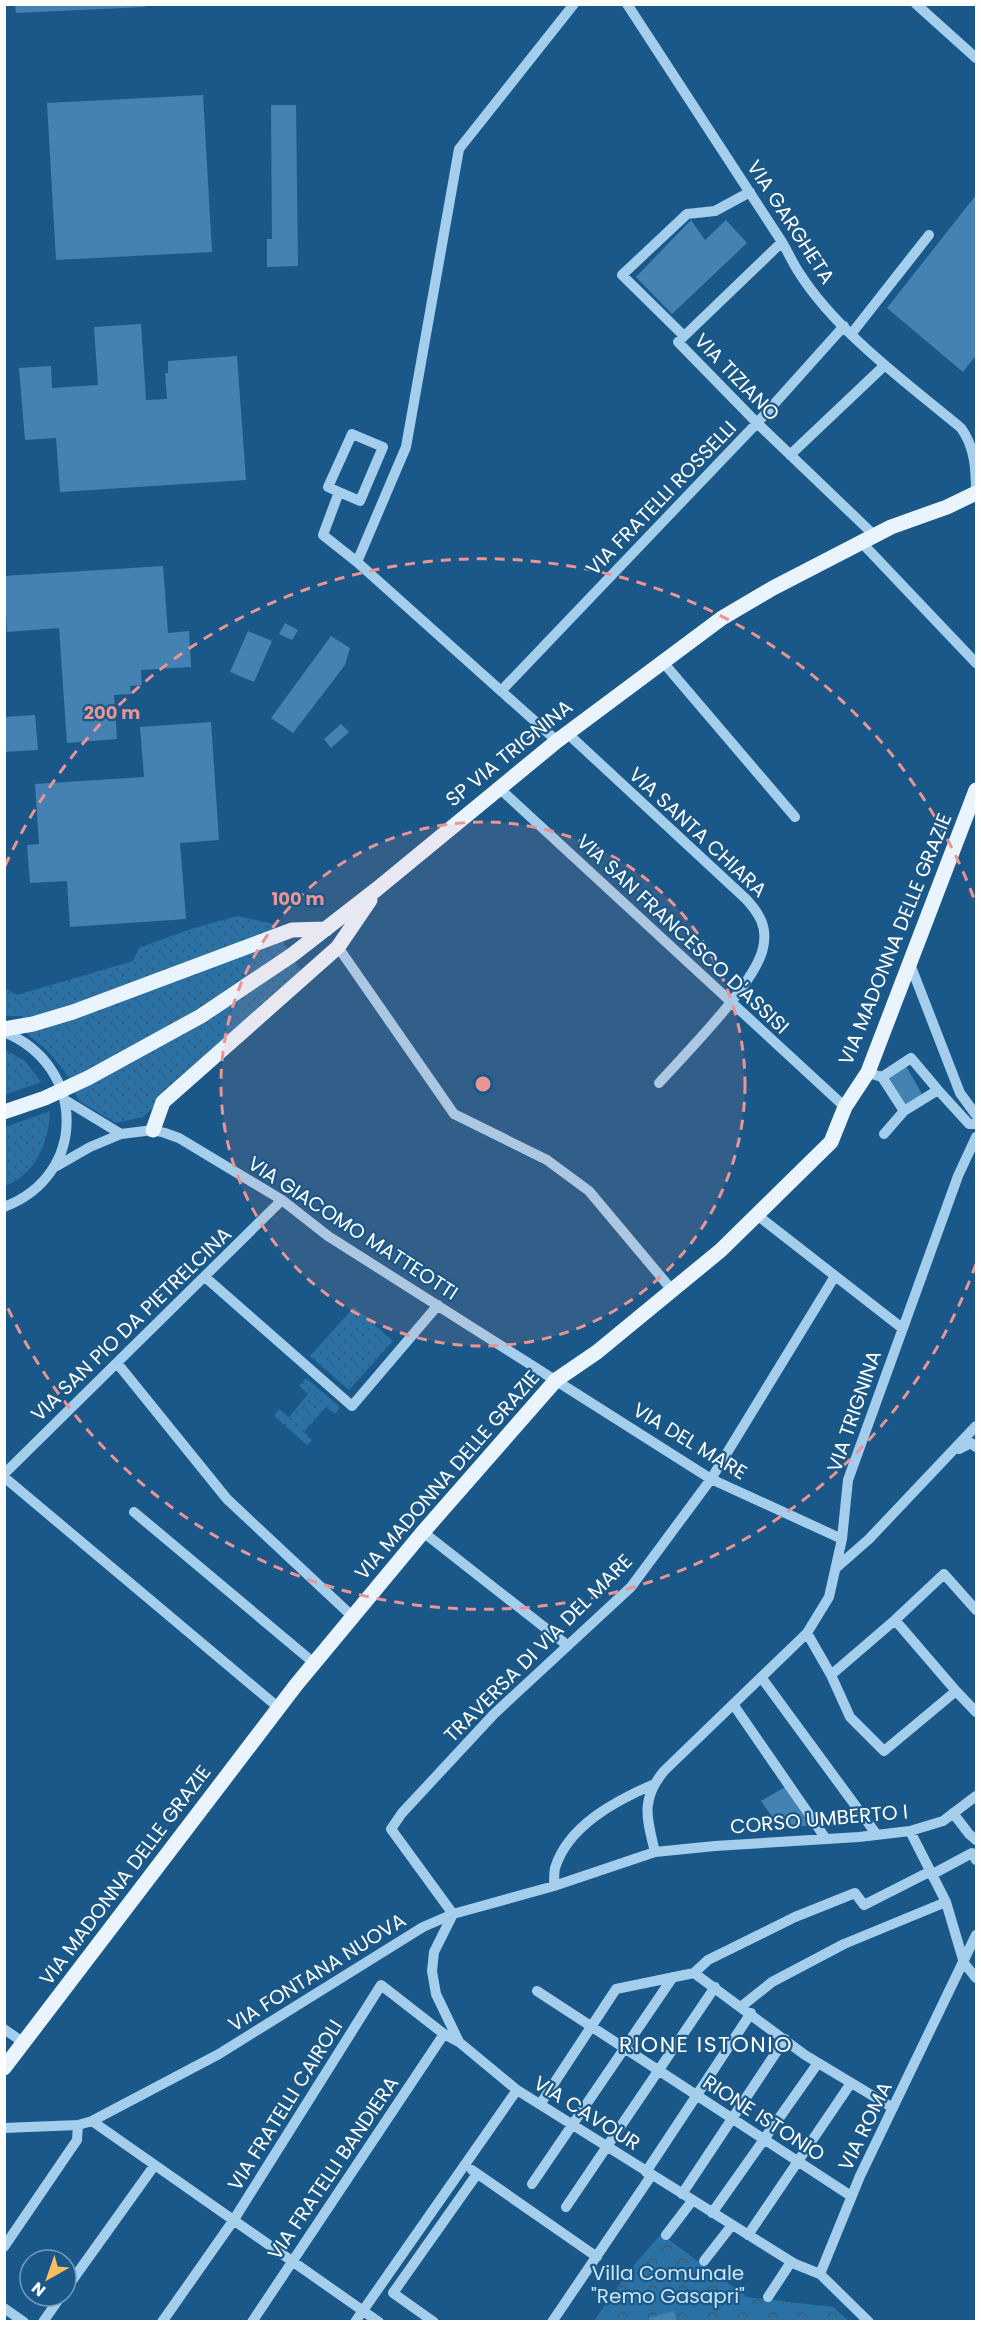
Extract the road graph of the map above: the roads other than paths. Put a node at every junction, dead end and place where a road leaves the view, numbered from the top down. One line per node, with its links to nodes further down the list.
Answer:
1 (574, 4): 18 (street)
2 (627, 4): 5 (street, VIA GARGHETA)
3 (916, 4): 4 (street)
4 (976, 58)
5 (750, 192): 7 (street, VIA GARGHETA); 9 (street)
6 (929, 235): 8 (street, VIA FRATELLI ROSSELLI)
7 (782, 242): 8 (street, VIA GARGHETA); 9 (street, VIA TIZIANO)
8 (848, 330): 10 (street, VIA GARGHETA); 11 (street, VIA FRATELLI ROSSELLI)
9 (684, 336): 11 (street, VIA TIZIANO)
10 (885, 365): 12 (street, VIA GARGHETA); 14 (street)
11 (757, 423): 14 (street, VIA TIZIANO); 21 (street, VIA FRATELLI ROSSELLI)
12 (961, 428): 13 (street, VIA GARGHETA); 16 (street)
13 (976, 436)
14 (790, 455): 17 (street, VIA TIZIANO)
15 (339, 492): 15 (street); 18 (street, VIA SANTA CHIARA)
16 (976, 493): 17 (main road, SP VIA TRIGNINA)
17 (869, 539): 19 (main road, SP VIA TRIGNINA); 20 (street, VIA TIZIANO)
18 (357, 562): 21 (street, VIA SANTA CHIARA)
19 (662, 661): 22 (main road, SP VIA TRIGNINA); 25 (street)
20 (976, 663)
21 (501, 691): 22 (street, VIA SANTA CHIARA)
22 (562, 737): 23 (main road, SP VIA TRIGNINA); 30 (street, VIA SANTA CHIARA)
23 (498, 787): 26 (main road, SP VIA TRIGNINA); 30 (street, VIA SAN FRANCESCO D'ASSISI)
24 (976, 790): 29 (main road, VIA MADONNA DELLE GRAZIE)
25 (795, 817)
26 (377, 889): 27 (main road, SP VIA TRIGNINA); 28 (main road)
27 (326, 929): 31 (main road); 38 (main road, SP VIA TRIGNINA)
28 (338, 947): 41 (main road); 51 (street)
29 (910, 964): 32 (main road, VIA MADONNA DELLE GRAZIE); 39 (street)
30 (730, 1002): 33 (street, VIA SANTA CHIARA); 36 (street, VIA SAN FRANCESCO D'ASSISI)
31 (4, 1030): 35 (street)
32 (875, 1075): 34 (street); 36 (main road, VIA MADONNA DELLE GRAZIE); 37 (street)
33 (659, 1083)
34 (938, 1090): 37 (street); 40 (street)
35 (65, 1100): 42 (street); 45 (street)
36 (845, 1107): 48 (main road, VIA MADONNA DELLE GRAZIE)
37 (904, 1111): 43 (street)
38 (4, 1112)
39 (976, 1115)
40 (976, 1124)
41 (153, 1130): 42 (street, VIA GIACOMO MATTEOTTI); 46 (street, VIA GIACOMO MATTEOTTI)
42 (121, 1134): 45 (street, VIA GIACOMO MATTEOTTI)
43 (884, 1134)
44 (976, 1137): 53 (street, VIA TRIGNINA)
45 (55, 1167): 47 (street)
46 (282, 1200): 50 (street, VIA SAN PIO DA PIETRELCINA); 52 (street, VIA GIACOMO MATTEOTTI)
47 (4, 1207)
48 (757, 1215): 49 (street); 51 (main road, VIA MADONNA DELLE GRAZIE)
49 (835, 1276): 53 (street); 60 (street, TRAVERSA DI VIA DEL MARE)
50 (205, 1277): 52 (street); 54 (street, VIA SAN PIO DA PIETRELCINA)
51 (672, 1290): 55 (main road, VIA MADONNA DELLE GRAZIE)
52 (438, 1305): 55 (street, VIA GIACOMO MATTEOTTI)
53 (902, 1328): 63 (street, VIA TRIGNINA)
54 (117, 1364): 59 (street, VIA SAN PIO DA PIETRELCINA); 66 (street)
55 (556, 1380): 60 (street, VIA DEL MARE); 62 (main road, VIA MADONNA DELLE GRAZIE)
56 (976, 1426): 58 (street)
57 (976, 1447): 58 (street)
58 (951, 1453): 64 (street)
59 (4, 1475): 75 (street)
60 (711, 1479): 63 (street, VIA DEL MARE); 69 (street, TRAVERSA DI VIA DEL MARE)
61 (134, 1512): 70 (street)
62 (423, 1532): 66 (main road, VIA MADONNA DELLE GRAZIE); 69 (street)
63 (842, 1539): 64 (street, VIA TRIGNINA)
64 (836, 1569): 68 (street, VIA TRIGNINA)
65 (976, 1610): 67 (street)
66 (353, 1617): 70 (main road, VIA MADONNA DELLE GRAZIE)
67 (895, 1620): 71 (street); 73 (street)
68 (807, 1633): 71 (street); 72 (street, VIA TRIGNINA)
69 (567, 1645): 89 (street, TRAVERSA DI VIA DEL MARE)
70 (314, 1663): 75 (main road, VIA MADONNA DELLE GRAZIE)
71 (831, 1675): 73 (street)
72 (761, 1677): 74 (street, VIA TRIGNINA); 81 (street)
73 (956, 1690): 76 (street)
74 (733, 1704): 77 (street, VIA TRIGNINA); 82 (street)
75 (279, 1708): 104 (main road, VIA MADONNA DELLE GRAZIE)
76 (976, 1712)
77 (652, 1785): 84 (street); 87 (street)
78 (976, 1796): 79 (street, CORSO UMBERTO I)
79 (953, 1813): 80 (street, CORSO UMBERTO I); 83 (street)
80 (910, 1831): 81 (street, CORSO UMBERTO I); 86 (street)
81 (877, 1835): 82 (street, CORSO UMBERTO I)
82 (826, 1839): 84 (street, CORSO UMBERTO I)
83 (976, 1840)
84 (655, 1852): 87 (street, VIA FONTANA NUOVA)
85 (975, 1854): 86 (street)
86 (930, 1873): 88 (street); 92 (street)
87 (554, 1886): 89 (street, VIA FONTANA NUOVA)
88 (946, 1902): 91 (street); 97 (street)
89 (453, 1914): 103 (street, VIA CAVOUR); 115 (street, VIA FONTANA NUOVA)
90 (976, 1935): 91 (street, VIA ROMA)
91 (964, 1963): 94 (street); 113 (street, VIA ROMA)
92 (694, 1973): 93 (street); 95 (street)
93 (673, 1977): 99 (street); 105 (street)
94 (976, 1978)
95 (715, 1988): 97 (street); 108 (street)
96 (537, 1990): 99 (street, RIONE ISTONIO)
97 (742, 2006): 98 (street)
98 (751, 2013): 102 (street); 111 (street)
99 (591, 2026): 105 (street, RIONE ISTONIO); 112 (street)
100 (4, 2029): 104 (street)
101 (444, 2034): 103 (street, VIA FRATELLI CAIROLI); 132 (street, VIA FRATELLI CAIROLI); 138 (street, VIA FRATELLI BANDIERA)
102 (784, 2039): 106 (street); 114 (street)
103 (459, 2042): 110 (street, VIA CAVOUR)
104 (24, 2043): 107 (main road, VIA MADONNA DELLE GRAZIE)
105 (626, 2048): 108 (street, RIONE ISTONIO); 116 (street)
106 (818, 2063): 109 (street); 119 (street)
107 (4, 2068)
108 (660, 2070): 111 (street, RIONE ISTONIO); 120 (street)
109 (851, 2083): 113 (street); 121 (street)
110 (517, 2090): 112 (street, VIA CAVOUR); 122 (street)
111 (697, 2095): 114 (street, RIONE ISTONIO); 125 (street)
112 (541, 2103): 116 (street, VIA CAVOUR)
113 (893, 2108): 128 (street, VIA ROMA)
114 (731, 2118): 119 (street, RIONE ISTONIO); 127 (street)
115 (92, 2121): 117 (street, VIA FONTANA NUOVA); 123 (street)
116 (572, 2124): 120 (street, VIA CAVOUR); 126 (street)
117 (78, 2125): 118 (street, VIA FONTANA NUOVA); 136 (street)
118 (4, 2128)
119 (764, 2139): 121 (street, RIONE ISTONIO); 131 (street)
120 (607, 2147): 125 (street, VIA CAVOUR); 130 (street)
121 (798, 2161): 128 (street, RIONE ISTONIO); 135 (street)
122 (464, 2165): 124 (street); 146 (street)
123 (154, 2166): 132 (street); 141 (street)
124 (477, 2174): 137 (street); 153 (street)
125 (649, 2174): 127 (street, VIA CAVOUR); 137 (street)
126 (532, 2184)
127 (682, 2194): 129 (street, VIA CAVOUR)
128 (851, 2196): 142 (street, VIA ROMA)
129 (692, 2201): 131 (street, VIA CAVOUR); 134 (street)
130 (566, 2207)
131 (712, 2213): 133 (street, VIA CAVOUR)
132 (233, 2221): 138 (street); 149 (street, VIA FRATELLI CAIROLI)
133 (732, 2225): 135 (street, VIA CAVOUR); 139 (street)
134 (666, 2235)
135 (748, 2235): 140 (street, VIA CAVOUR)
136 (4, 2247)
137 (600, 2254): 154 (street)
138 (292, 2261): 146 (street); 150 (street, VIA FRATELLI BANDIERA)
139 (704, 2261)
140 (791, 2262): 142 (street, VIA CAVOUR); 143 (street)
141 (78, 2272)
142 (820, 2274): 155 (street)
143 (768, 2297)
144 (4, 2308): 147 (street)
145 (52, 2308): 148 (street)
146 (363, 2311): 151 (street); 152 (street)
147 (24, 2322)
148 (42, 2322)
149 (162, 2322)
150 (252, 2322)
151 (356, 2322)
152 (379, 2322)
153 (434, 2322)
154 (552, 2322)
155 (869, 2322)

